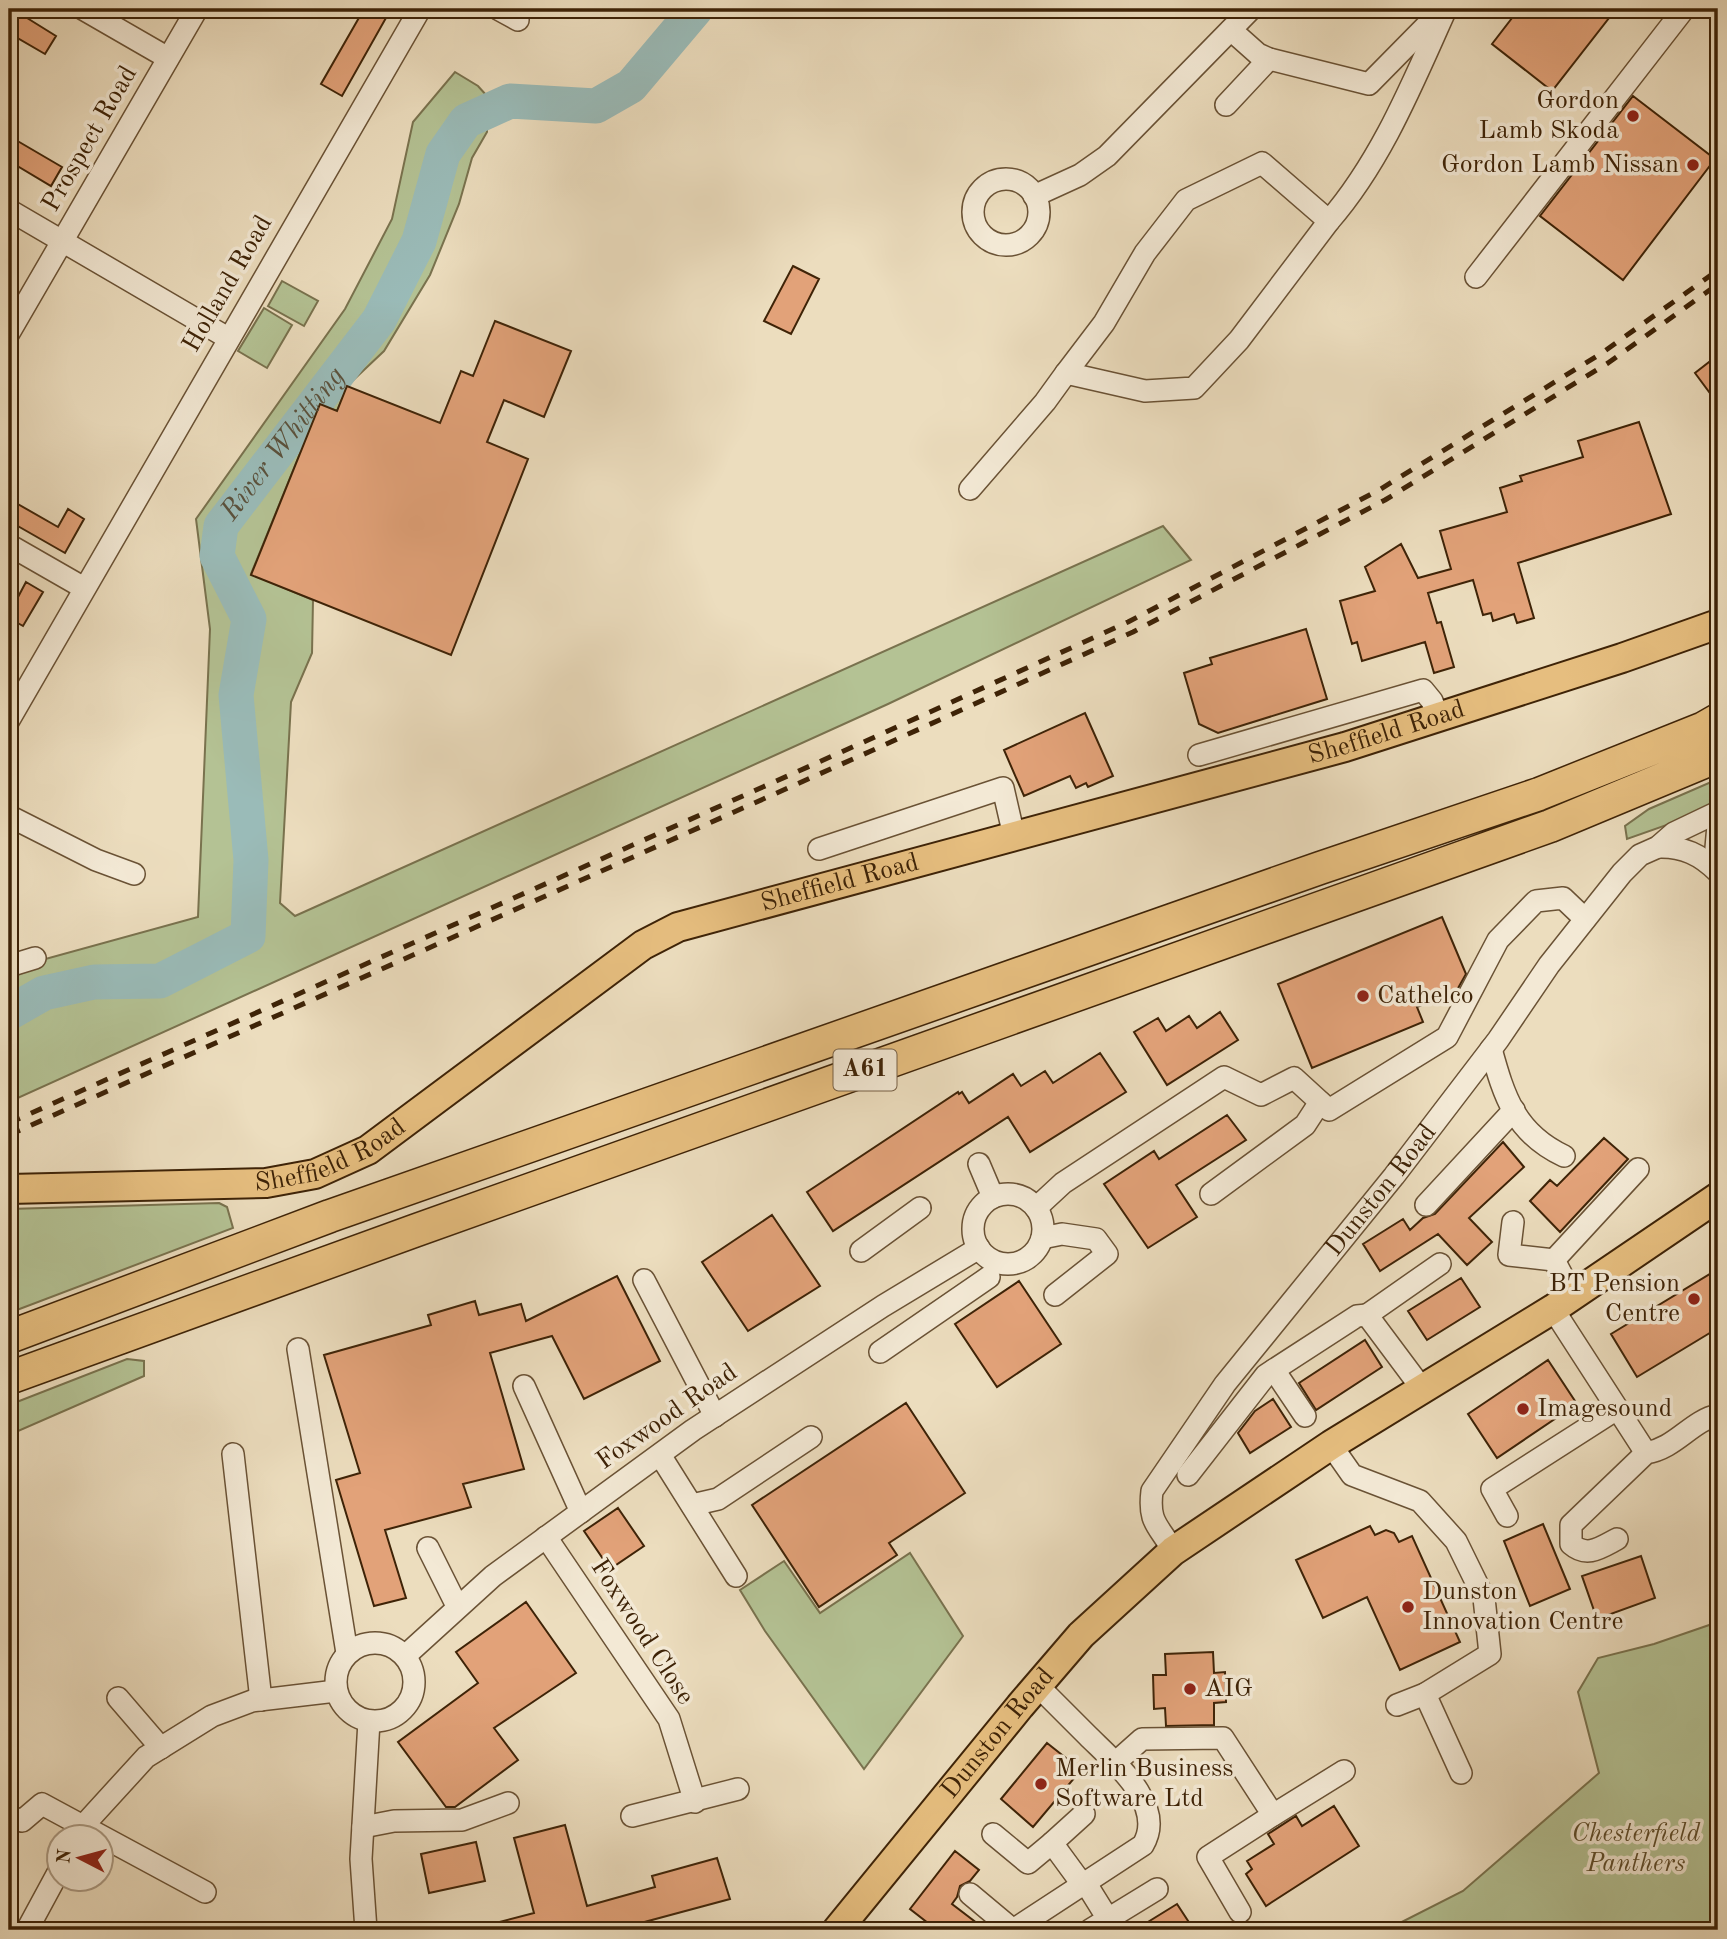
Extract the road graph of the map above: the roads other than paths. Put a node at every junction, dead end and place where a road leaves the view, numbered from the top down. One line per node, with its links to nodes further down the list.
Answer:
1 (83, 9): 10 (street)
2 (197, 9): 10 (street, Prospect Road)
3 (421, 9): 19 (street, Holland Road)
4 (498, 9): 8 (street)
5 (1251, 9): 9 (street)
6 (1444, 9): 11 (street); 15 (street)
7 (1684, 9): 17 (street)
8 (518, 20)
9 (1231, 30): 11 (street); 13 (street)
10 (168, 58): 16 (street, Prospect Road)
11 (1269, 59): 12 (street)
12 (1226, 104)
13 (1034, 196)
14 (9, 210): 16 (street)
15 (1329, 221): 20 (street); 20 (street)
16 (63, 242): 18 (street, Prospect Road); 19 (street)
17 (1476, 277)
18 (9, 333)
19 (229, 338): 23 (street, Holland Road)
20 (1066, 373): 21 (street)
21 (970, 489)
22 (9, 545): 23 (street)
23 (84, 588): 25 (street, Holland Road)
24 (1718, 624): 26 (main road, Sheffield Road)
25 (12, 706)
26 (1438, 717): 28 (street); 33 (main road, Sheffield Road)
27 (1718, 720): 67 (highway, A61)
28 (1199, 755)
29 (1718, 756): 72 (highway, A61)
30 (1718, 812): 34 (street, Dunston Road)
31 (9, 816): 38 (street)
32 (1718, 825): 36 (street)
33 (1014, 835): 35 (street); 48 (main road, Sheffield Road)
34 (1658, 847): 37 (street); 39 (street, Dunston Road)
35 (819, 849)
36 (1718, 862)
37 (1718, 872)
38 (134, 874)
39 (1585, 919): 42 (street, Dunston Road); 43 (street)
40 (35, 958): 41 (street)
41 (9, 966)
42 (1491, 1049): 44 (street); 91 (street, Dunston Road)
43 (1324, 1106): 49 (street); 54 (street)
44 (1514, 1110): 45 (street); 52 (street)
45 (1564, 1156)
46 (979, 1164): 50 (street)
47 (1638, 1169): 59 (street)
48 (9, 1189)
49 (1211, 1194)
50 (993, 1197): 54 (street); 57 (street)
51 (1718, 1198): 64 (main road, Dunston Road)
52 (1426, 1205)
53 (920, 1208): 58 (street)
54 (1036, 1208): 56 (street)
55 (1513, 1222): 59 (street)
56 (1042, 1238): 57 (street); 63 (street)
57 (979, 1248): 65 (street, Foxwood Road)
58 (861, 1251)
59 (1554, 1259): 64 (street)
60 (1440, 1264): 66 (street)
61 (989, 1277): 68 (street)
62 (644, 1280): 77 (street)
63 (1055, 1294)
64 (1563, 1303): 74 (main road, Dunston Road); 75 (street)
65 (883, 1306): 68 (street); 77 (street, Foxwood Road)
66 (1367, 1315): 71 (street); 74 (street)
67 (9, 1337)
68 (903, 1337): 70 (street)
69 (298, 1349): 94 (street)
70 (880, 1352)
71 (1274, 1370): 78 (street); 84 (street)
72 (9, 1378)
73 (524, 1386): 86 (street)
74 (1423, 1390): 80 (main road, Dunston Road)
75 (1617, 1409): 81 (street); 87 (street)
76 (1718, 1415): 81 (street)
77 (715, 1416): 83 (street, Foxwood Road)
78 (1305, 1416)
79 (811, 1437): 85 (street)
80 (1331, 1445): 91 (main road, Dunston Road); 98 (street)
81 (1646, 1452): 89 (street)
82 (233, 1454): 100 (street)
83 (660, 1455): 85 (street); 86 (street, Foxwood Road)
84 (1188, 1475)
85 (692, 1505): 92 (street)
86 (581, 1512): 88 (street, Foxwood Road)
87 (1507, 1516)
88 (546, 1537): 93 (street, Foxwood Road); 108 (street, Foxwood Close)
89 (1617, 1539)
90 (428, 1548): 93 (street)
91 (1173, 1551): 96 (main road, Dunston Road)
92 (736, 1576)
93 (457, 1606): 95 (street, Foxwood Road)
94 (347, 1653): 95 (street); 97 (street)
95 (405, 1656): 102 (street)
96 (1037, 1685): 104 (street); 129 (main road, Dunston Road)
97 (336, 1691): 100 (street); 102 (street)
98 (1425, 1694): 101 (street); 106 (street)
99 (118, 1698): 103 (street)
100 (261, 1700): 103 (street)
101 (1397, 1705)
102 (369, 1721): 116 (street)
103 (161, 1748): 115 (street)
104 (1115, 1763): 111 (street); 120 (street)
105 (1344, 1771): 111 (street)
106 (1461, 1773)
107 (738, 1789): 108 (street)
108 (695, 1802): 113 (street)
109 (508, 1803): 116 (street)
110 (1084, 1814): 118 (street)
111 (1273, 1815): 125 (street)
112 (9, 1816): 114 (street)
113 (632, 1816)
114 (69, 1824)
115 (87, 1824)
116 (363, 1827): 128 (street)
117 (993, 1834): 118 (street)
118 (1052, 1843): 120 (street)
119 (116, 1849): 122 (street)
120 (1084, 1883): 126 (street); 130 (street)
121 (1157, 1889): 126 (street)
122 (205, 1892)
123 (46, 1894): 127 (street)
124 (970, 1894): 130 (street)
125 (1240, 1912)
126 (1099, 1925)
127 (27, 1930)
128 (366, 1930)
129 (837, 1930)
130 (1013, 1930)

